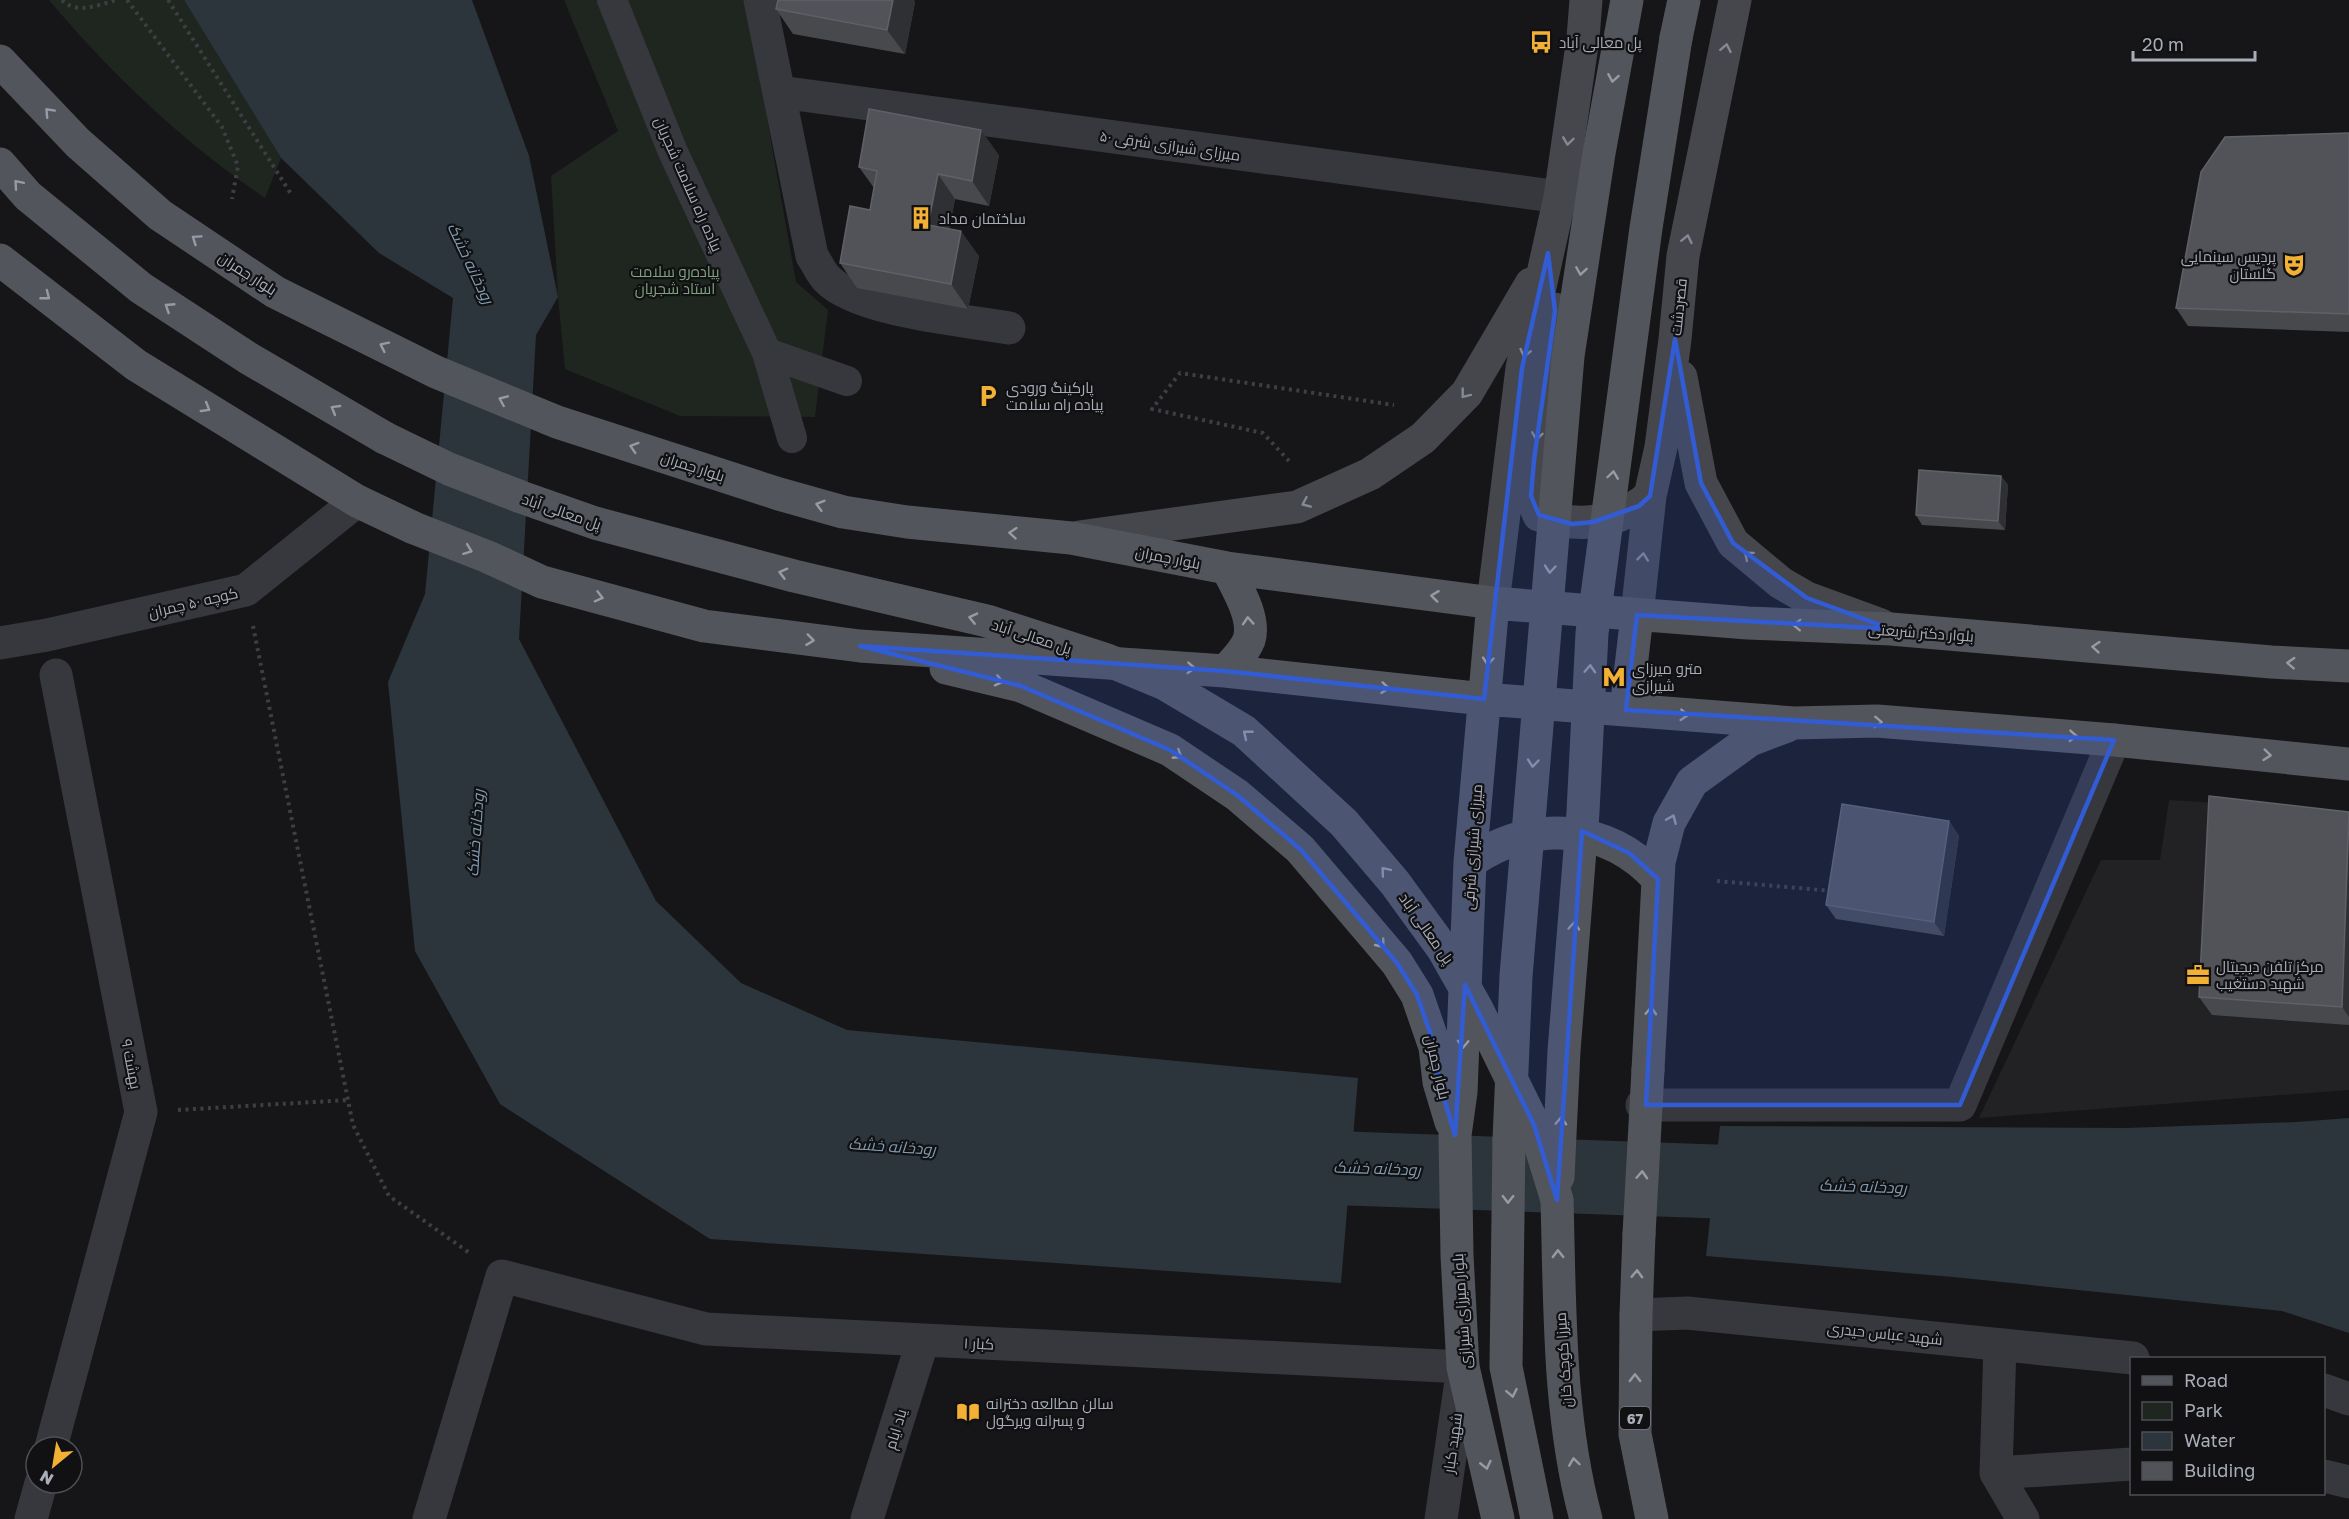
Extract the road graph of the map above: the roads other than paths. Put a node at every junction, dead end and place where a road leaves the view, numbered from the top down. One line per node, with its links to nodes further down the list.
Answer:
1 (612, 0): 15 (street, پیاده راه سلامت شجریان)
2 (760, 0): 8 (street)
3 (1586, 0): 10 (main road, one-way to 10)
4 (1627, 0): 58 (main road, one-way to 58, bridge)
5 (1684, 0): 39 (main road, one-way to 5, bridge)
6 (1735, 0): 14 (main road, قصردشت, one-way to 6)
7 (0, 61): 20 (main road, بلوار چمران, one-way to 7)
8 (780, 93): 10 (street, ۵۰ میرزای شیرازی شرقی); 13 (street)
9 (0, 164): 39 (main road, پل معالی آباد, one-way to 9, bridge)
10 (1560, 197): 11 (main road)
11 (1548, 254): 18 (main road, one-way to 18); 20 (main road, one-way to 20); 22 (main road, one-way to 22)
12 (0, 260): 19 (main road, بلوار چمران, one-way to 19)
13 (1009, 328)
14 (1675, 339): 18 (main road, قصردشت); 24 (main road, one-way to 14)
15 (767, 353): 16 (street); 17 (street, پیاده راه سلامت شجریان)
16 (847, 381)
17 (792, 438)
18 (1650, 496): 23 (main road, قصردشت, one-way to 18)
19 (357, 501): 25 (street, کوچه ۵۰ چمران); 26 (main road, بلوار چمران, one-way to 26)
20 (1071, 538): 21 (main road, بلوار چمران)
21 (1227, 568): 22 (main road, بلوار چمران, one-way to 21); 28 (main road, one-way to 21)
22 (1493, 603): 23 (main road, بلوار دکتر شریعتی); 30 (main road, میرزای شیرازی شرقی, one-way to 30)
23 (1637, 615): 24 (main road, بلوار دکتر شریعتی, one-way to 23); 31 (main road)
24 (1892, 629): 27 (main road, بلوار دکتر شریعتی, one-way to 24)
25 (0, 643)
26 (860, 646): 28 (main road, بلوار چمران, one-way to 28); 37 (main road, بلوار چمران, one-way to 37)
27 (2349, 666)
28 (1226, 671): 30 (main road, بلوار چمران, one-way to 30)
29 (56, 675): 47 (street, ۹ بهشت)
30 (1484, 699): 31 (main road, بلوار چمران); 35 (main road, میرزای شیرازی شرقی)
31 (1626, 710): 32 (main road, one-way to 32)
32 (1794, 723): 33 (main road, one-way to 33); 36 (main road, one-way to 32)
33 (2114, 740): 34 (main road, one-way to 34); 38 (street)
34 (2349, 764)
35 (1470, 862): 36 (main road); 37 (main road, میرزای شیرازی شرقی, one-way to 37)
36 (1658, 879): 40 (main road, one-way to 36, bridge)
37 (1450, 1087): 44 (main road, بلوار میرزای شیرازی)
38 (1642, 1104)
39 (1557, 1200): 59 (main road, میرزا کوچک خان, one-way to 39)
40 (1636, 1315): 42 (street, شهید عباس حیدری); 60 (main road, 67, one-way to 40)
41 (923, 1340): 44 (street, ۱ کبار); 54 (street, ۱ کبار); 55 (street, یاد ایام)
42 (2000, 1345): 43 (street, شهید عباس حیدری); 49 (street)
43 (2130, 1359)
44 (1462, 1367): 56 (street, شهید کبار); 57 (main road, بلوار میرزای شیرازی, one-way to 57)
45 (2325, 1390): 46 (street)
46 (2349, 1399)
47 (54, 1435)
48 (2130, 1464): 49 (street)
49 (1996, 1473): 61 (street)
50 (2325, 1476): 51 (street)
51 (2349, 1482)
52 (38, 1495): 53 (street)
53 (31, 1519)
54 (429, 1519)
55 (867, 1519)
56 (1441, 1519)
57 (1498, 1519)
58 (1537, 1519)
59 (1586, 1519)
60 (1653, 1519)
61 (2023, 1519)

